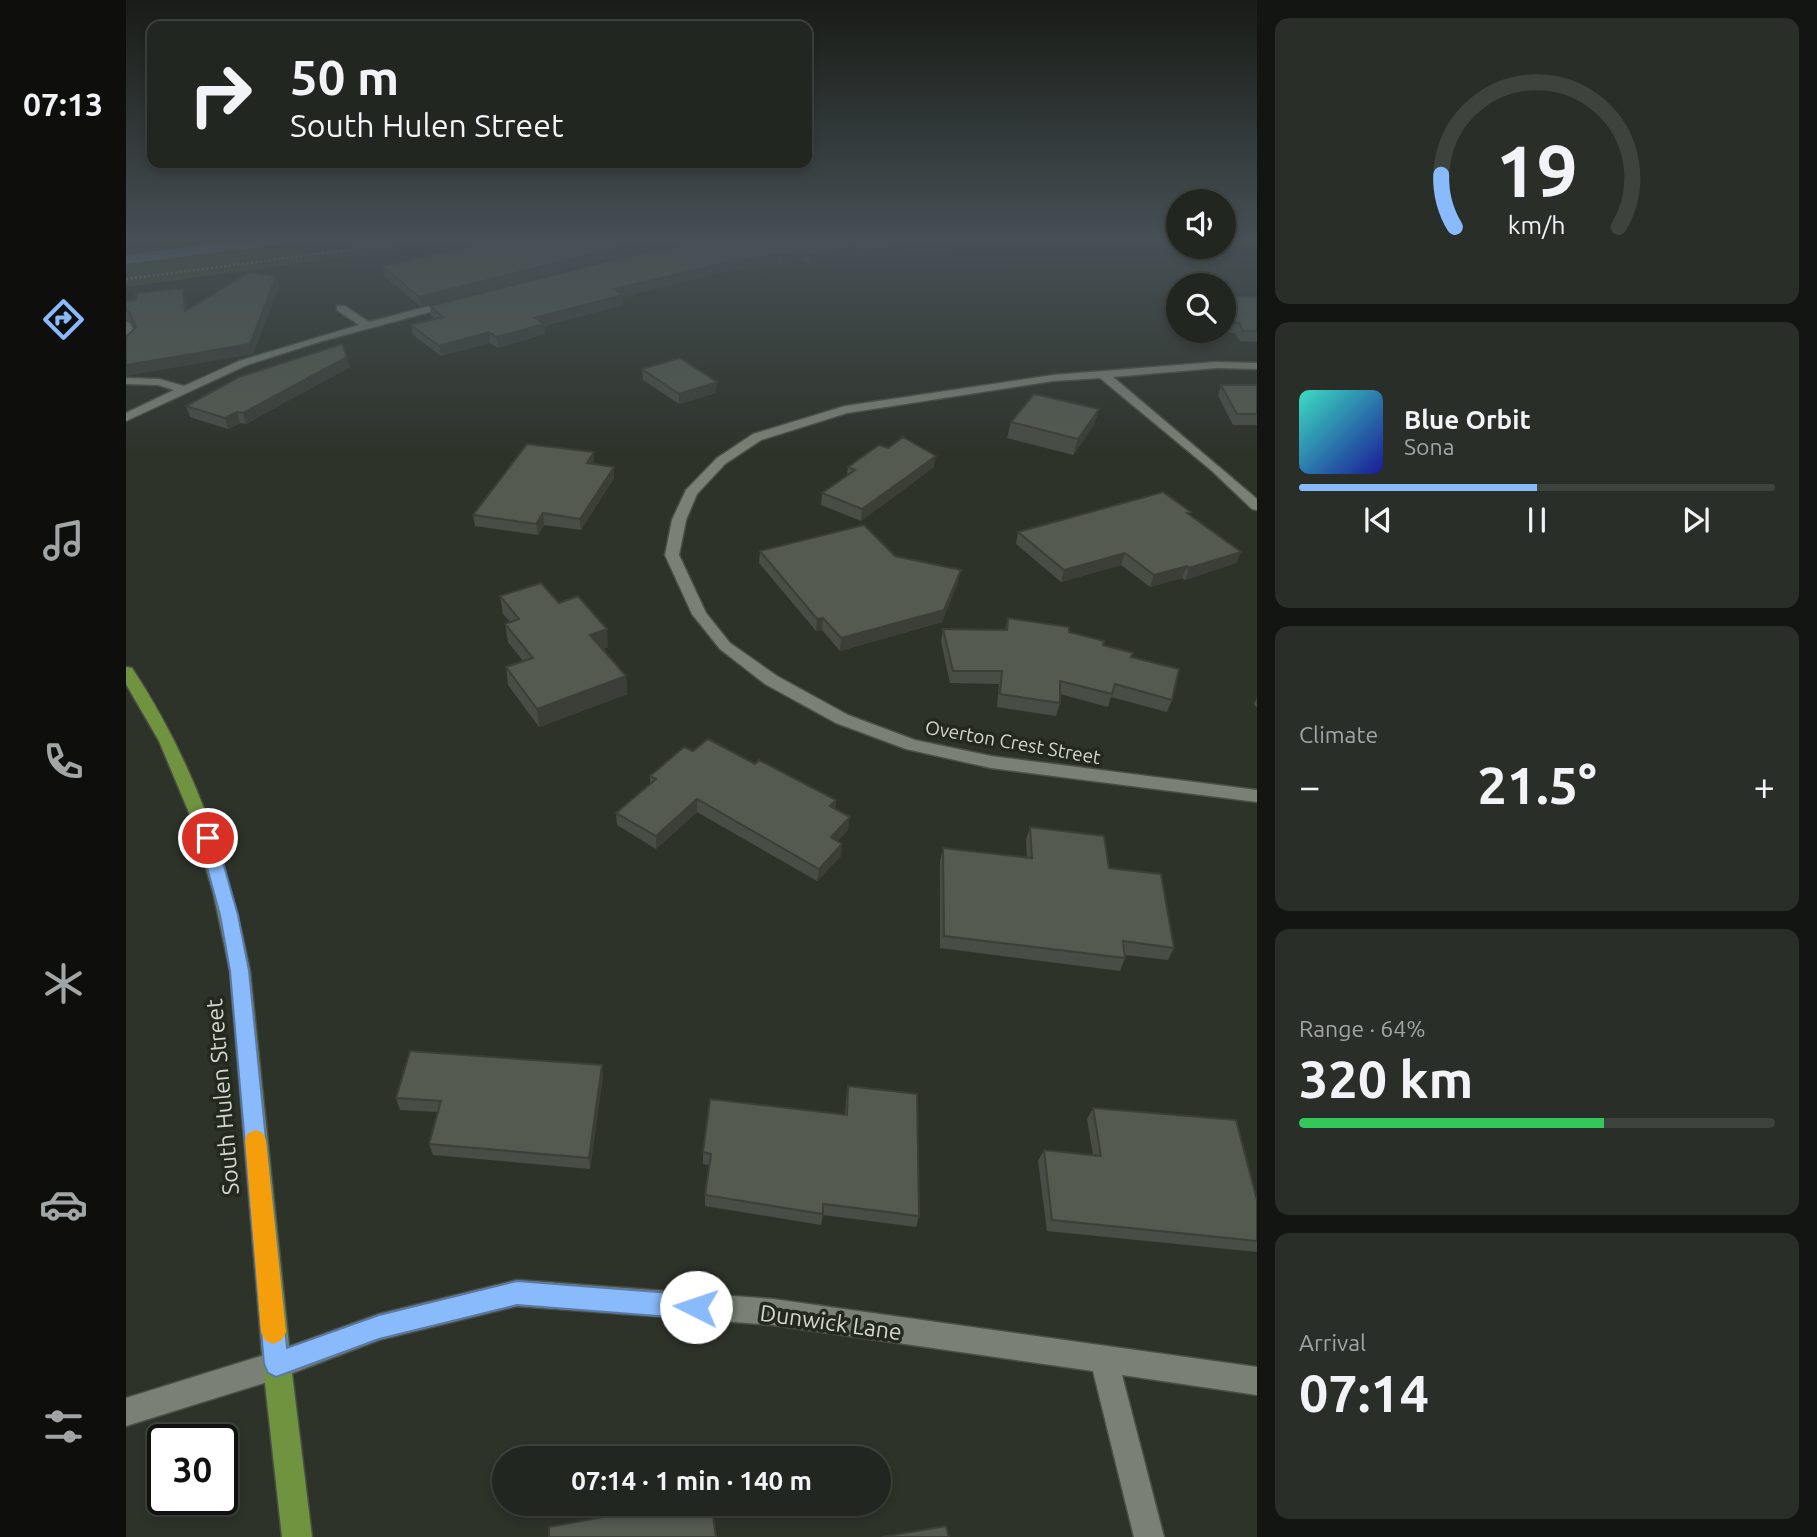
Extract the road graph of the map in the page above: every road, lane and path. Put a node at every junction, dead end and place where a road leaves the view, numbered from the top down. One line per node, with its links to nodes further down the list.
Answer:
1 (343, 310): 4 (street)
2 (427, 310): 4 (street)
3 (126, 325): 5 (street)
4 (366, 326): 9 (street)
5 (126, 345)
6 (1257, 366): 7 (street, Overton Crest Street)
7 (1103, 374): 11 (street); 13 (street, Overton Crest Street)
8 (126, 382): 9 (street)
9 (182, 389): 10 (street)
10 (126, 417)
11 (1257, 506)
12 (126, 673): 15 (main road, South Hulen Street)
13 (1257, 796)
14 (1104, 1360): 15 (street, Dunwick Lane); 16 (street, Dunwick Lane); 19 (street)
15 (276, 1364): 17 (street, Dunwick Lane); 18 (main road, South Hulen Street)
16 (1257, 1381)
17 (126, 1412)
18 (297, 1537)
19 (1149, 1537)

